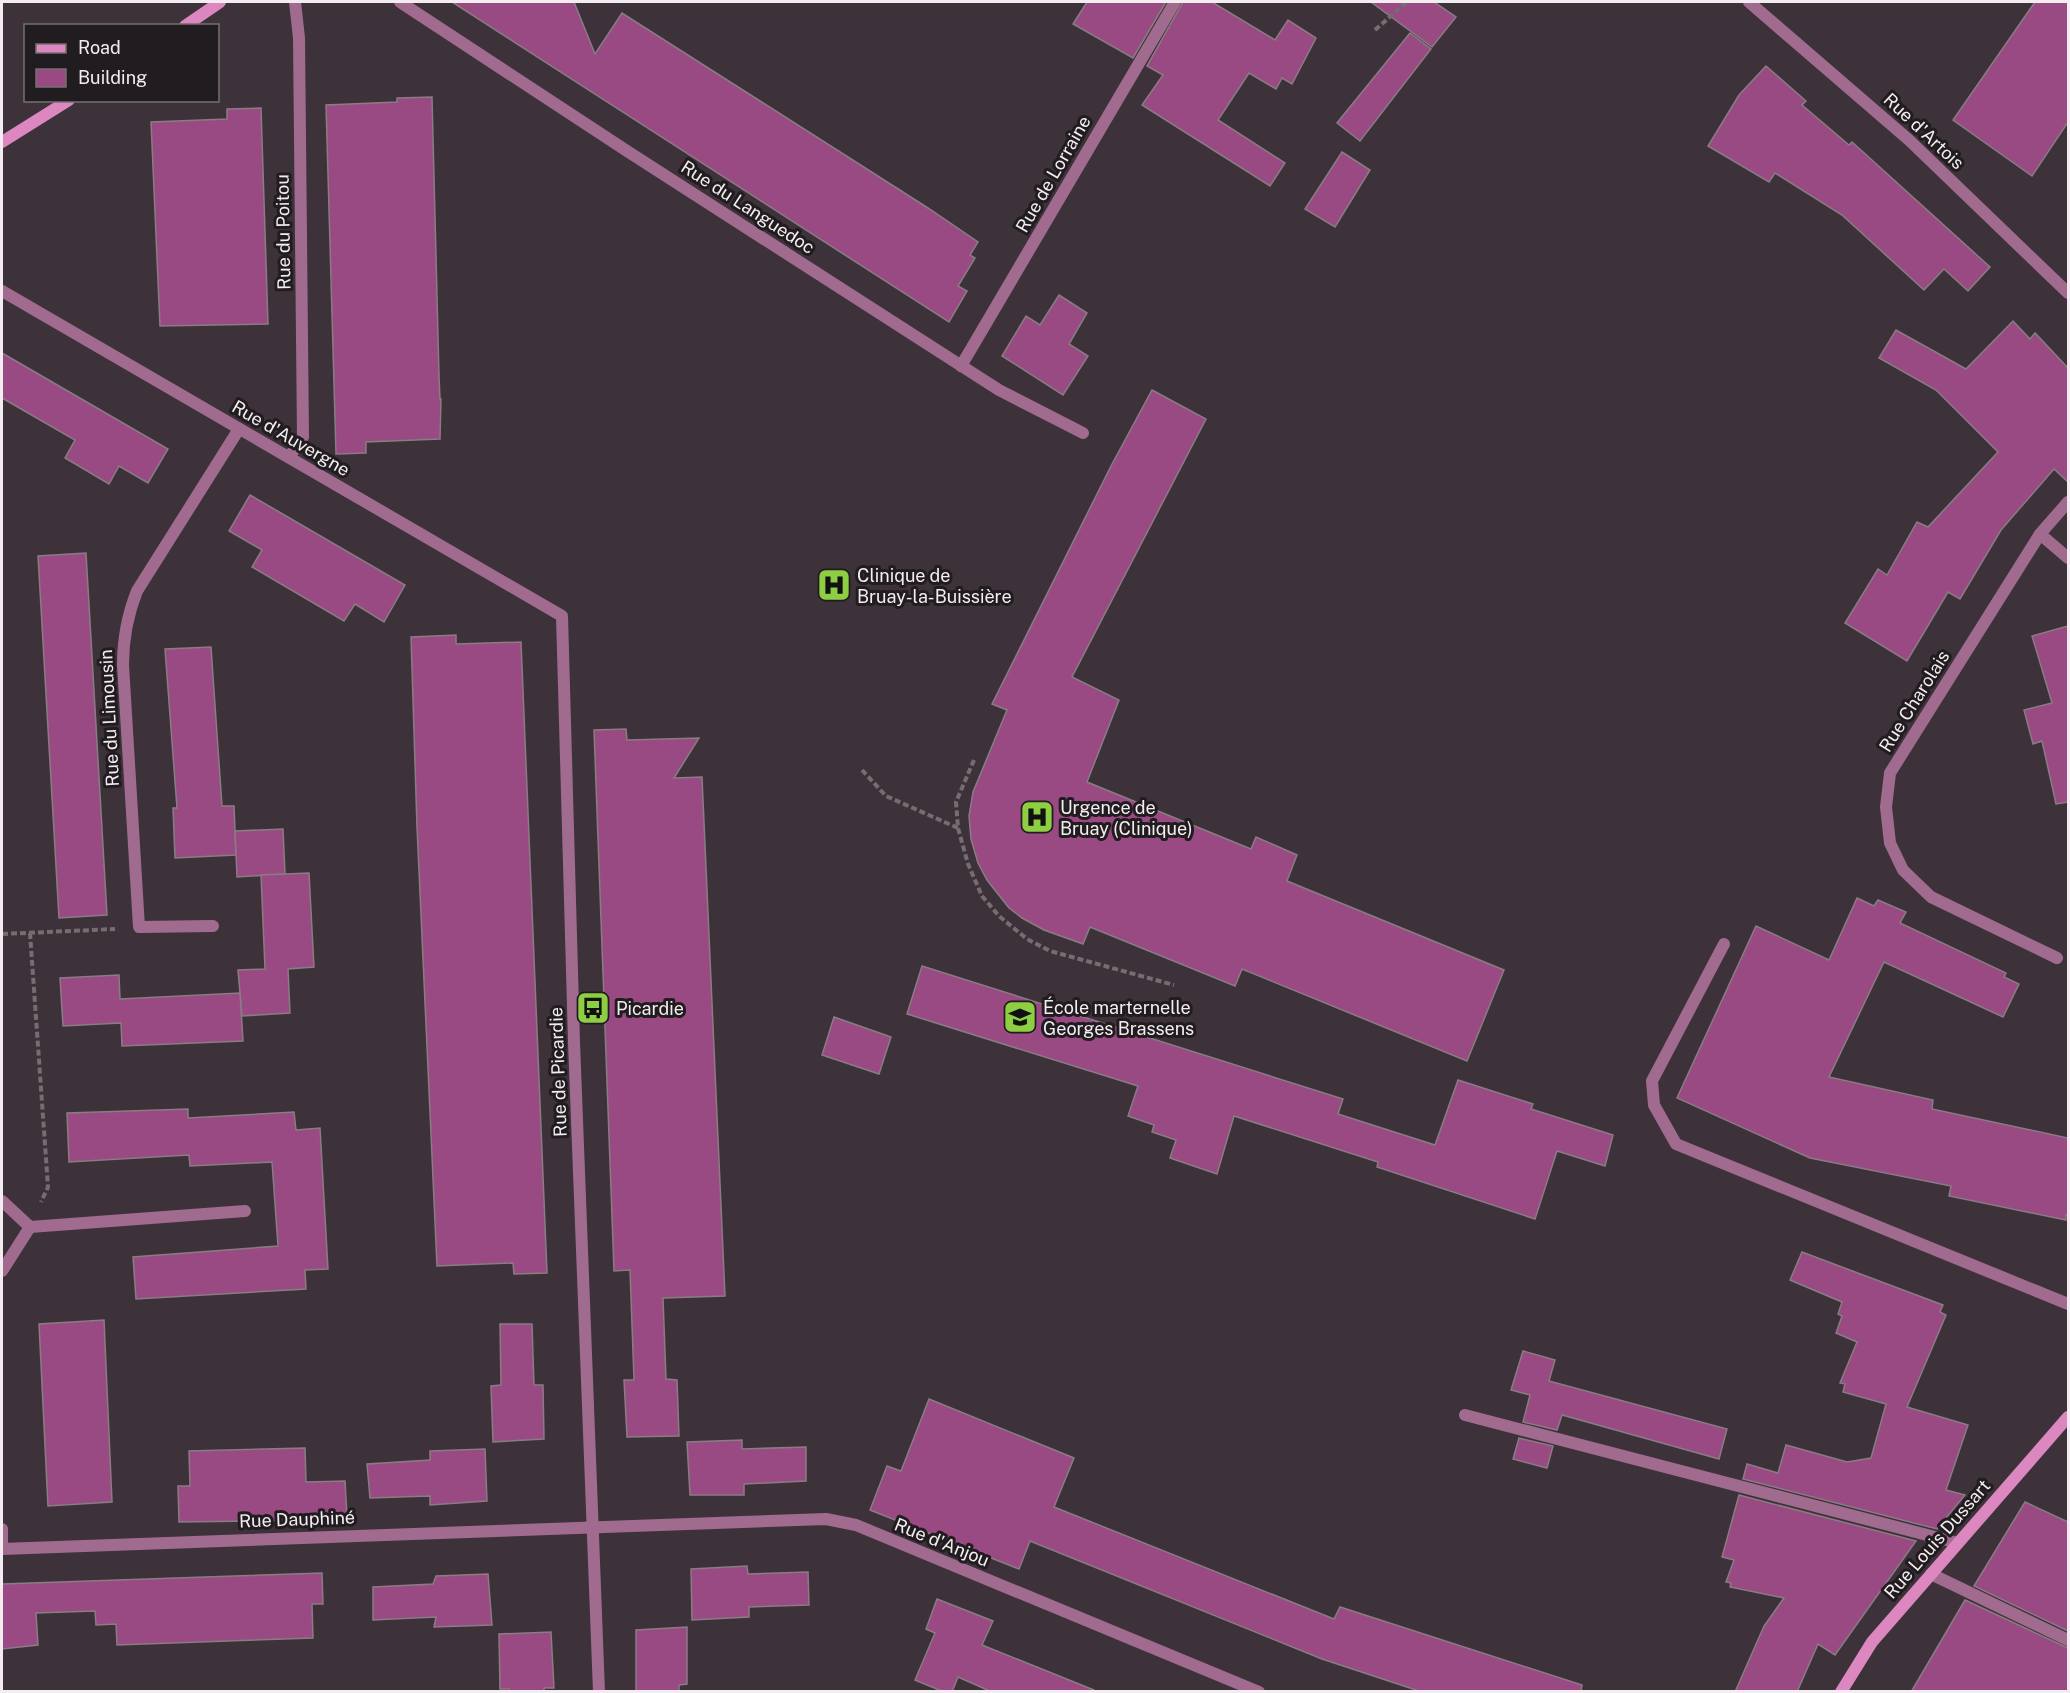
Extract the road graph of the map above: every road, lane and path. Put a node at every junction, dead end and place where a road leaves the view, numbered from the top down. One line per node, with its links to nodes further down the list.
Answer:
1 (220, 2): 7 (street)
2 (295, 2): 16 (street, Rue du Poitou)
3 (400, 2): 13 (street, Rue du Languedoc)
4 (1175, 2): 13 (street, Rue de Lorraine)
5 (1407, 2): 8 (path)
6 (1749, 2): 12 (street, Rue d'Artois)
7 (188, 24)
8 (1375, 30)
9 (66, 102): 10 (street)
10 (2, 141)
11 (2, 291): 14 (street, Rue d'Auvergne)
12 (2068, 293)
13 (961, 366): 15 (street, Rue du Languedoc)
14 (239, 429): 16 (street, Rue d'Auvergne); 25 (street, Rue du Limousin)
15 (1083, 433)
16 (290, 457): 20 (street, Rue d'Auvergne)
17 (2068, 502): 18 (street, Rue Charolais)
18 (2040, 534): 19 (street); 29 (street, Rue Charolais)
19 (2068, 558)
20 (562, 616): 38 (street, Rue de Picardie)
21 (974, 760): 23 (path)
22 (862, 770): 23 (path)
23 (958, 828): 30 (path)
24 (213, 926): 25 (street)
25 (139, 927): 26 (path)
26 (30, 933): 27 (path); 33 (path)
27 (2, 934)
28 (1724, 944): 35 (street)
29 (2057, 958)
30 (1174, 985)
31 (2, 1201): 33 (street)
32 (245, 1210): 33 (street)
33 (30, 1227): 34 (street)
34 (2, 1272)
35 (2068, 1304)
36 (1465, 1415): 40 (street)
37 (2068, 1417): 40 (street, Rue Louis Dussart)
38 (594, 1526): 41 (street, Rue Dauphiné); 44 (street, Rue de Picardie); 45 (street, Rue d'Anjou)
39 (2, 1529): 41 (street)
40 (1958, 1543): 42 (street, Rue Louis Dussart)
41 (2, 1549)
42 (1931, 1574): 43 (street); 46 (street, Rue Louis Dussart)
43 (2068, 1640)
44 (599, 1692)
45 (1259, 1692)
46 (1841, 1692)

